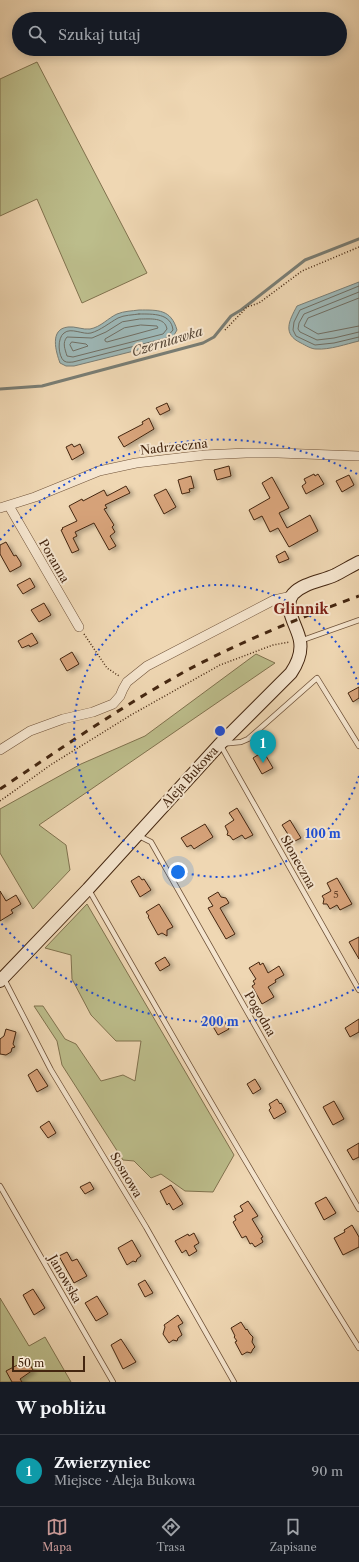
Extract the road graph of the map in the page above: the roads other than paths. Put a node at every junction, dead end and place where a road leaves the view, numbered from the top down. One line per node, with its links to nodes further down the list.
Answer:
1 (359, 456): 2 (street, Nadrzeczna)
2 (5, 507): 6 (street, Poranna)
3 (359, 562): 4 (street)
4 (292, 596): 7 (street, Aleja Bukowa); 10 (street)
5 (359, 620): 7 (lane)
6 (79, 627)
7 (300, 641): 8 (street, Aleja Bukowa)
8 (220, 744): 9 (lane); 11 (street, Aleja Bukowa); 14 (lane, Słoneczna)
9 (359, 746)
10 (0, 750)
11 (138, 835): 12 (street, Aleja Bukowa); 16 (lane, Pogodna)
12 (88, 889): 13 (street, Aleja Bukowa); 17 (lane)
13 (2, 980): 19 (lane, Sosnowa)
14 (359, 990)
15 (0, 1186): 18 (lane, Janowska)
16 (359, 1209)
17 (359, 1348)
18 (113, 1382)
19 (234, 1382)

